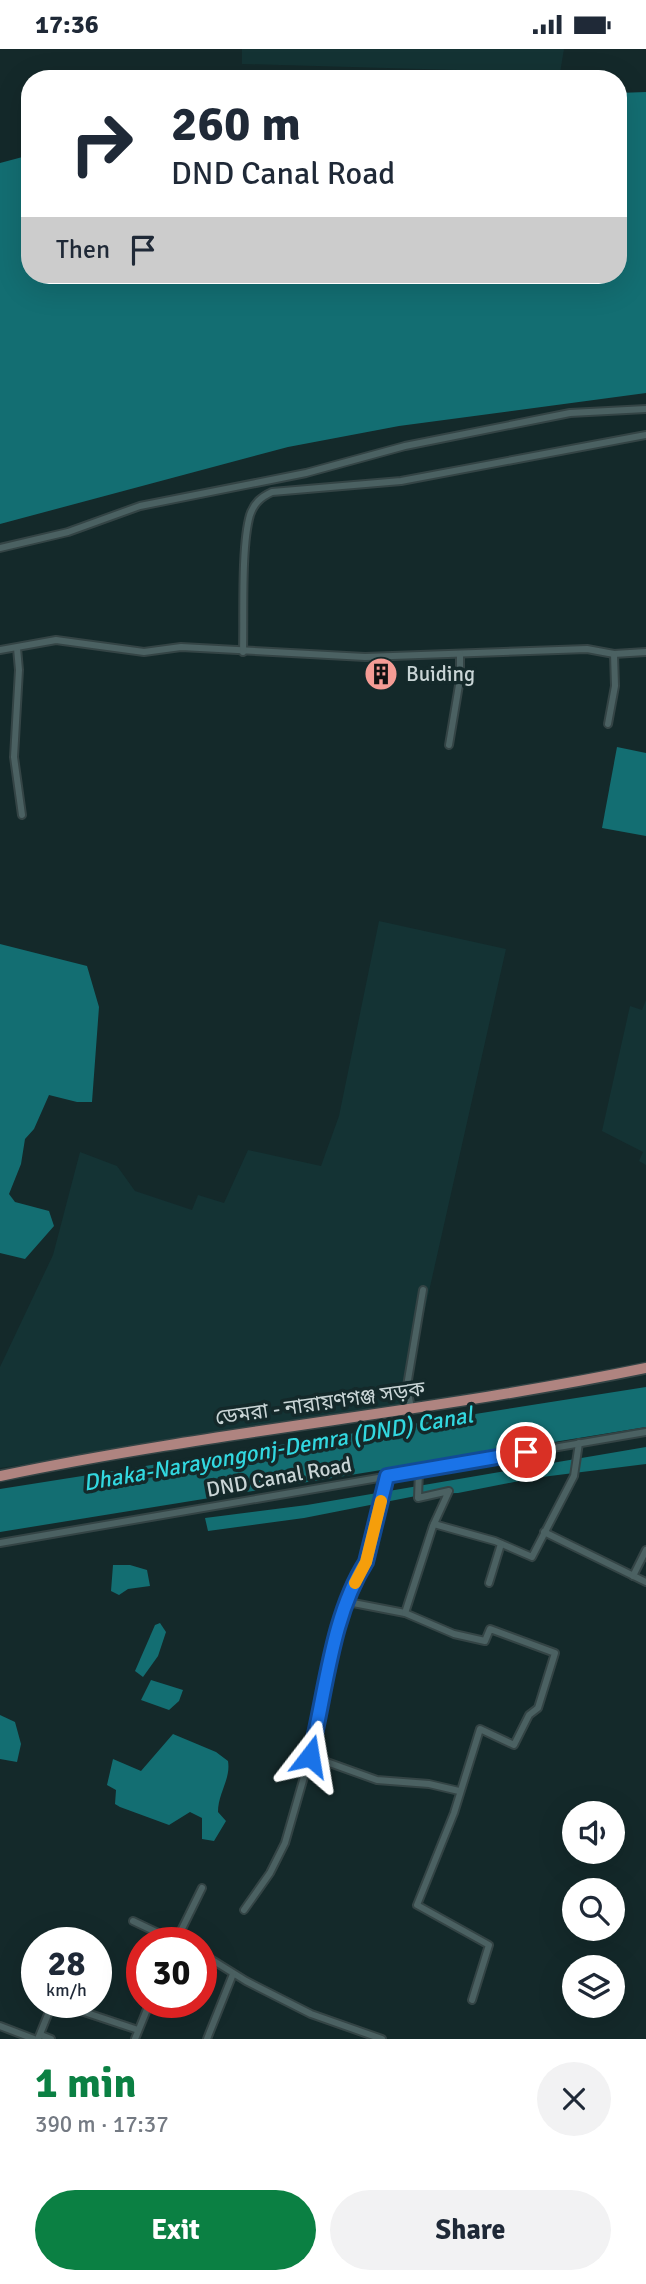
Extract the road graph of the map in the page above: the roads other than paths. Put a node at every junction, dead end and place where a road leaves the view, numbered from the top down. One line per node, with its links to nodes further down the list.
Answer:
1 (646, 409): 3 (street)
2 (646, 435): 6 (street)
3 (0, 548)
4 (16, 648): 5 (street); 6 (street); 12 (street)
5 (0, 650)
6 (243, 652): 8 (street)
7 (646, 652): 9 (street)
8 (460, 654): 9 (street); 11 (street)
9 (614, 654): 10 (street)
10 (608, 724)
11 (449, 745)
12 (22, 815)
13 (423, 1290): 15 (street)
14 (646, 1368): 15 (main road, ডেমরা - নারায়ণগঞ্জ সড়ক)
15 (411, 1409): 19 (main road, ডেমরা - নারায়ণগঞ্জ সড়ক)
16 (646, 1432): 17 (street, DND Canal Road)
17 (579, 1443): 18 (street, DND Canal Road); 22 (street)
18 (419, 1470): 20 (street, DND Canal Road); 21 (street)
19 (0, 1476)
20 (387, 1476): 23 (street, DND Canal Road); 29 (street)
21 (434, 1524): 24 (street); 30 (street)
22 (544, 1532): 24 (street); 26 (street)
23 (0, 1543)
24 (500, 1544): 28 (street)
25 (646, 1550): 26 (street)
26 (633, 1576): 27 (street)
27 (646, 1582)
28 (489, 1583)
29 (348, 1602): 30 (street); 31 (street)
30 (405, 1613): 32 (street)
31 (310, 1756): 32 (street); 34 (street)
32 (459, 1791): 40 (street)
33 (202, 1888): 37 (street)
34 (244, 1910)
35 (133, 1921): 36 (street)
36 (145, 1927)
37 (183, 1927)
38 (217, 1964): 39 (street)
39 (233, 1974): 46 (street); 50 (street)
40 (472, 2000)
41 (46, 2018): 47 (street)
42 (102, 2018): 45 (street)
43 (143, 2018): 45 (street)
44 (0, 2026): 47 (street)
45 (138, 2030): 49 (street)
46 (358, 2035): 51 (street)
47 (38, 2038): 48 (street)
48 (51, 2039)
49 (135, 2039)
50 (207, 2039)
51 (382, 2039)

